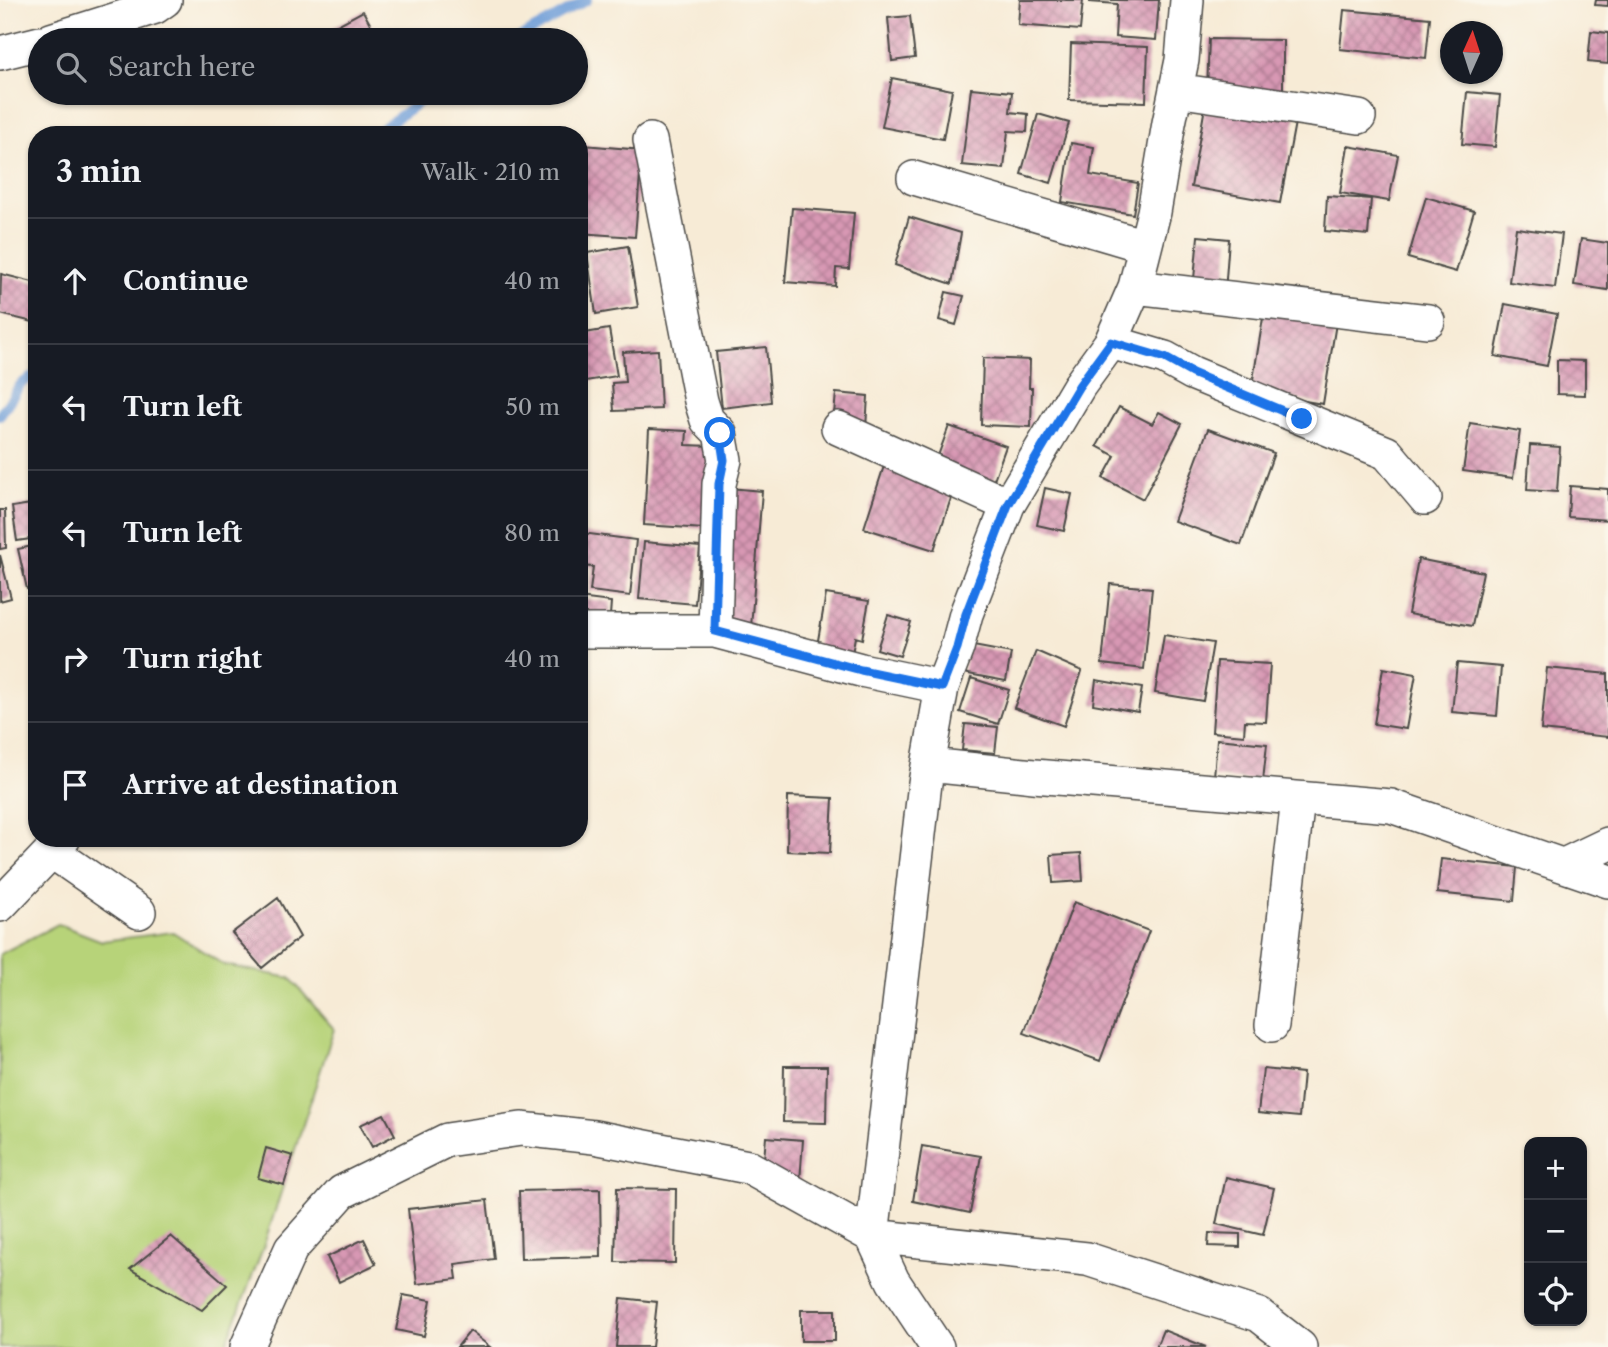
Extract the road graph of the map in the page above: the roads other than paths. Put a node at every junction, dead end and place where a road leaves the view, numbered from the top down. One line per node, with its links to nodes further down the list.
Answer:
1 (1188, 0): 6 (street)
2 (157, 2): 3 (street)
3 (84, 28)
4 (28, 46): 5 (street)
5 (0, 53)
6 (1176, 90): 7 (street); 10 (street)
7 (1359, 117)
8 (650, 140): 18 (street)
9 (914, 178): 10 (street)
10 (1145, 246): 11 (street)
11 (1135, 287): 12 (street); 13 (street)
12 (1428, 321)
13 (1111, 342): 15 (street); 16 (street)
14 (838, 428): 16 (street)
15 (1425, 498)
16 (1008, 505): 19 (street)
17 (588, 631): 18 (street)
18 (715, 631): 19 (street)
19 (942, 687): 20 (street)
20 (929, 765): 21 (street); 30 (street)
21 (1298, 799): 25 (street); 29 (street)
22 (1608, 844): 25 (street)
23 (56, 847): 27 (street)
24 (60, 847): 28 (street)
25 (1564, 865): 26 (street)
26 (1608, 881)
27 (0, 905)
28 (139, 912)
29 (1272, 1025)
30 (872, 1236): 31 (street); 32 (street); 33 (street)
31 (247, 1347)
32 (937, 1347)
33 (1300, 1347)

